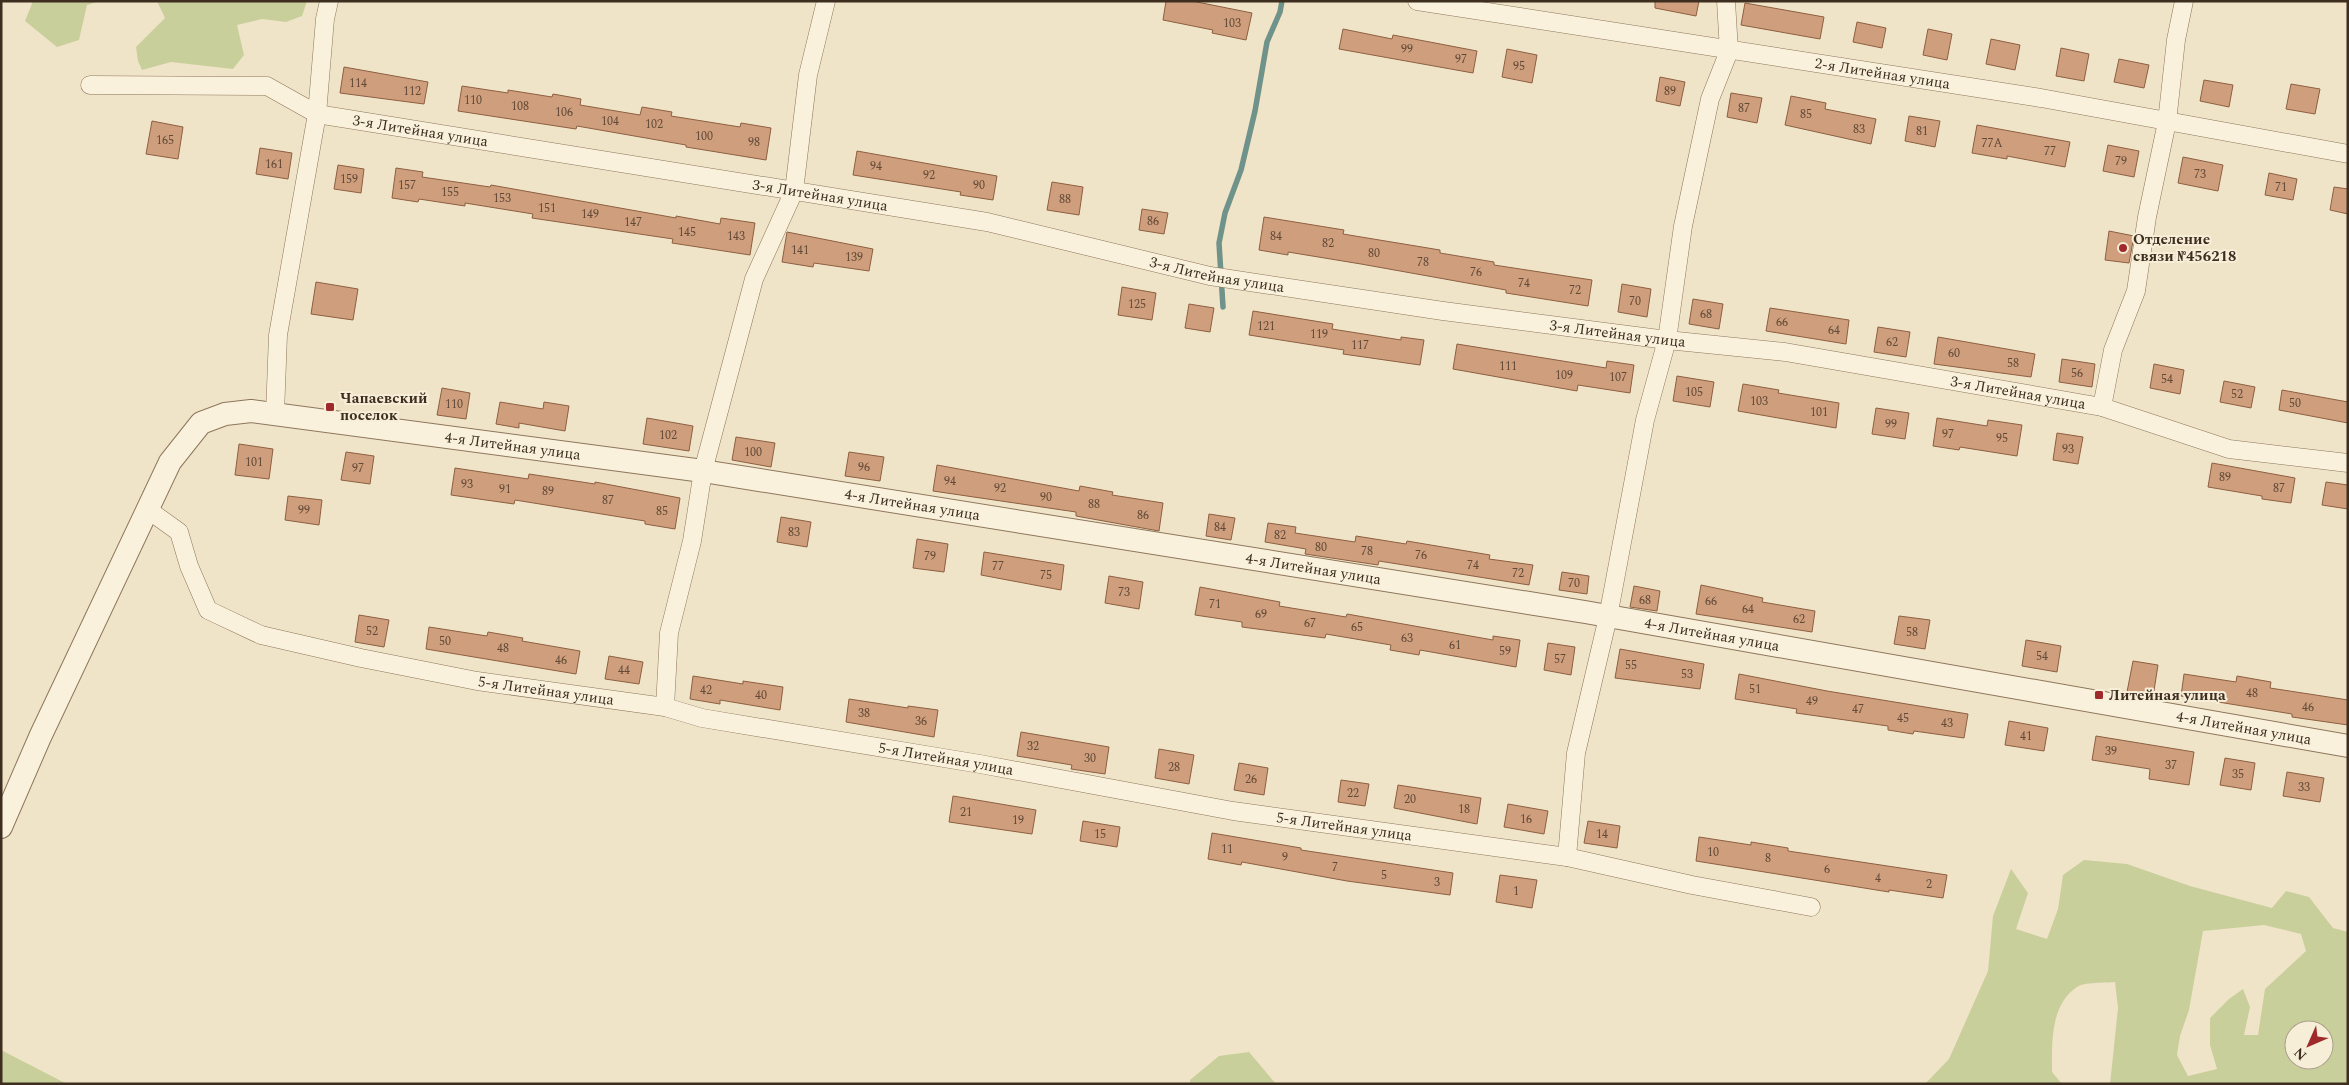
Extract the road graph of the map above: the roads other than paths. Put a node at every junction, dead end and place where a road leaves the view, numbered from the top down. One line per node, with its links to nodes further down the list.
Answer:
1 (329, 1): 8 (street)
2 (826, 1): 11 (street)
3 (1417, 1): 6 (street, 2-я Литейная улица)
4 (1726, 1): 6 (street)
5 (2184, 1): 9 (street)
6 (1729, 51): 9 (street, 2-я Литейная улица); 12 (street)
7 (90, 85): 8 (street, 3-я Литейная улица)
8 (317, 114): 11 (street, 3-я Литейная улица); 14 (street)
9 (2167, 122): 10 (street, 2-я Литейная улица); 13 (street)
10 (2348, 154)
11 (794, 191): 12 (street, 3-я Литейная улица); 16 (street)
12 (1667, 340): 13 (street, 3-я Литейная улица); 18 (street)
13 (2102, 407): 15 (street, 3-я Литейная улица)
14 (275, 414): 16 (street, 4-я Литейная улица); 17 (street, 4-я Литейная улица)
15 (2348, 463)
16 (703, 471): 18 (street, 4-я Литейная улица); 19 (street)
17 (146, 509): 19 (street, 5-я Литейная улица); 21 (street, 4-я Литейная улица)
18 (1608, 617): 20 (street, 4-я Литейная улица); 22 (street)
19 (665, 707): 22 (street, 5-я Литейная улица)
20 (2348, 746)
21 (1, 827)
22 (1567, 857): 23 (street, 5-я Литейная улица)
23 (1811, 908)

